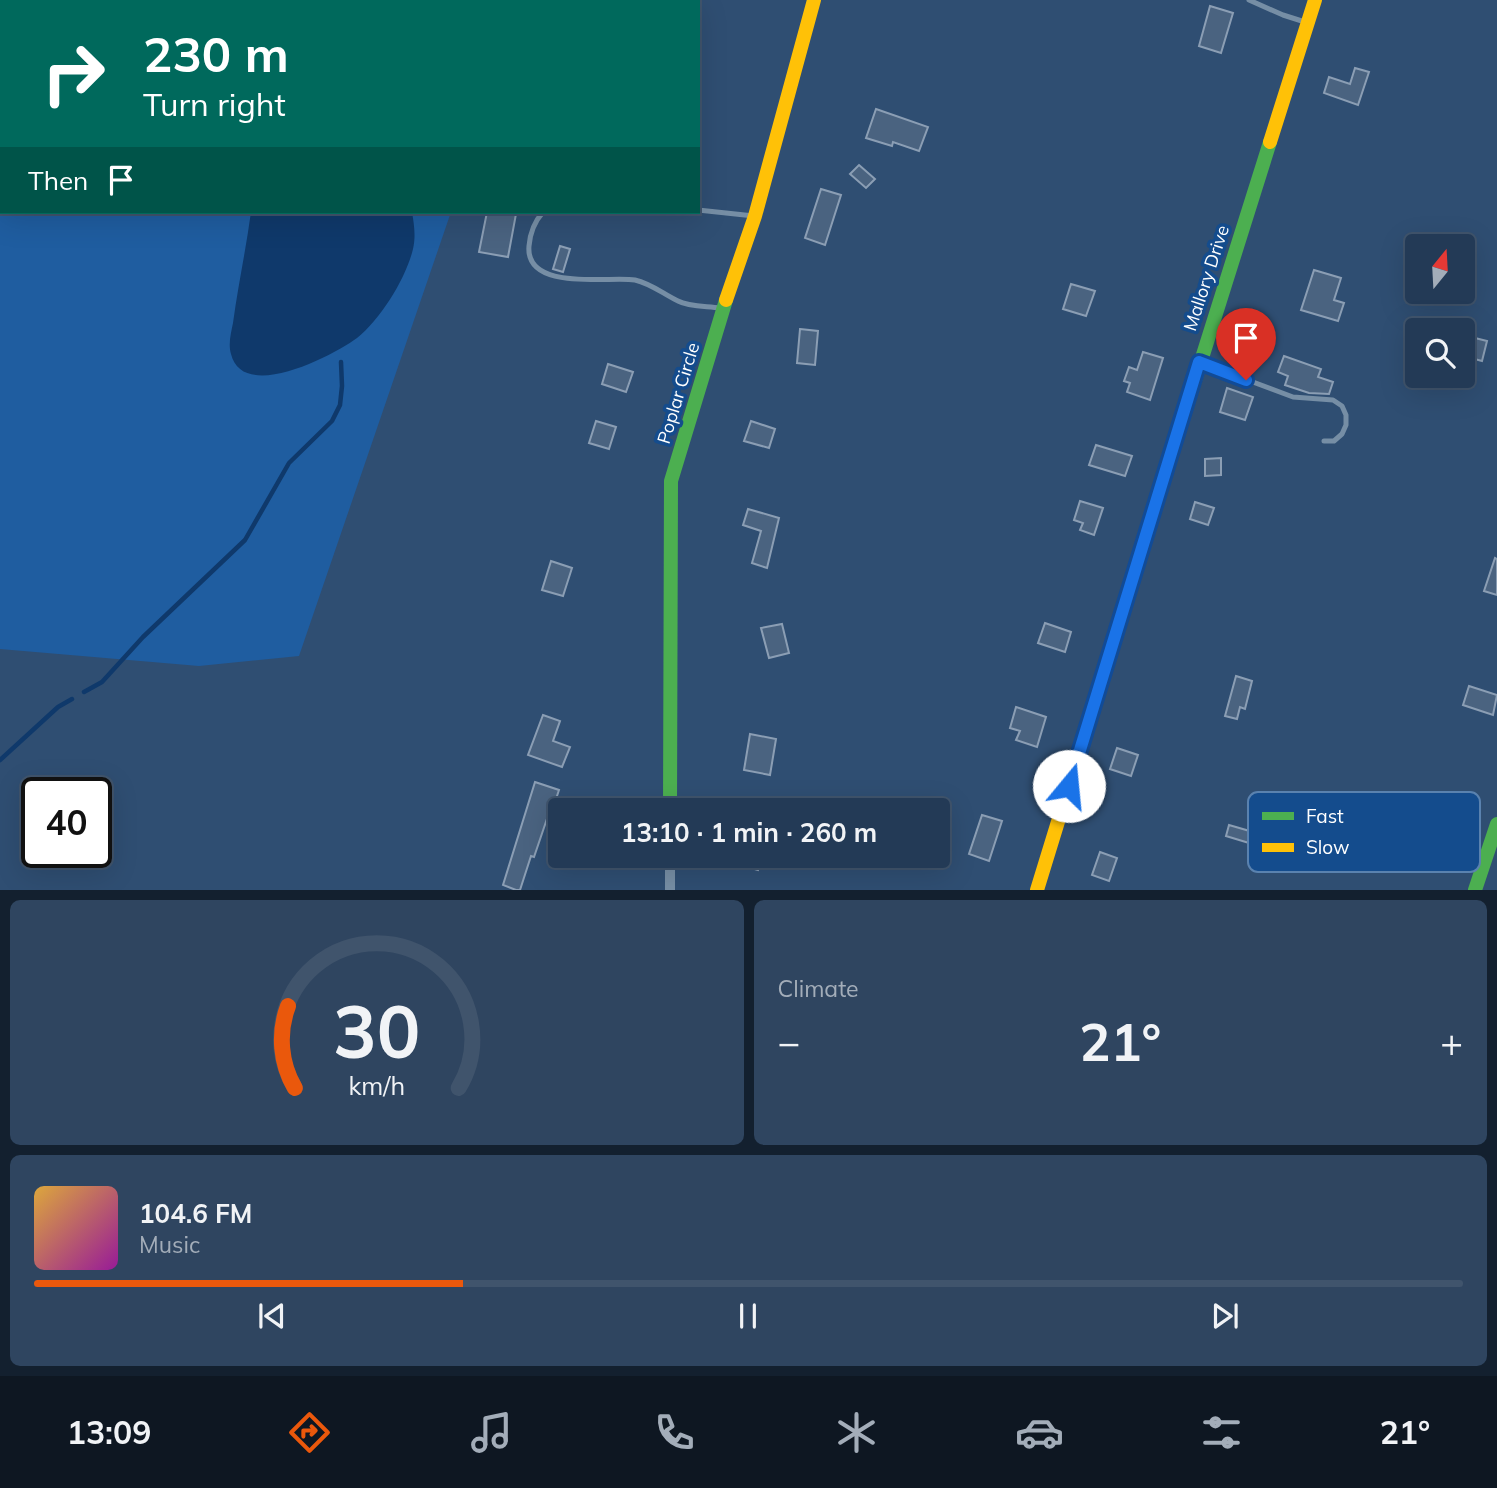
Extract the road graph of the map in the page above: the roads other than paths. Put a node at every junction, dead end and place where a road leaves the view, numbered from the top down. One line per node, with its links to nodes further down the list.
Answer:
1 (814, 0): 7 (street, Poplar Circle)
2 (1249, 0): 4 (lane)
3 (1315, 0): 4 (street, Mallory Drive)
4 (1308, 23): 9 (street, Mallory Drive)
5 (700, 210): 7 (lane)
6 (542, 214): 8 (lane)
7 (755, 216): 8 (street, Poplar Circle)
8 (723, 308): 11 (street, Poplar Circle)
9 (1199, 362): 10 (lane); 15 (street, Mallory Drive)
10 (1324, 441)
11 (670, 798)
12 (1497, 824): 16 (street)
13 (670, 868): 14 (street)
14 (670, 890)
15 (1037, 890)
16 (1475, 890)

